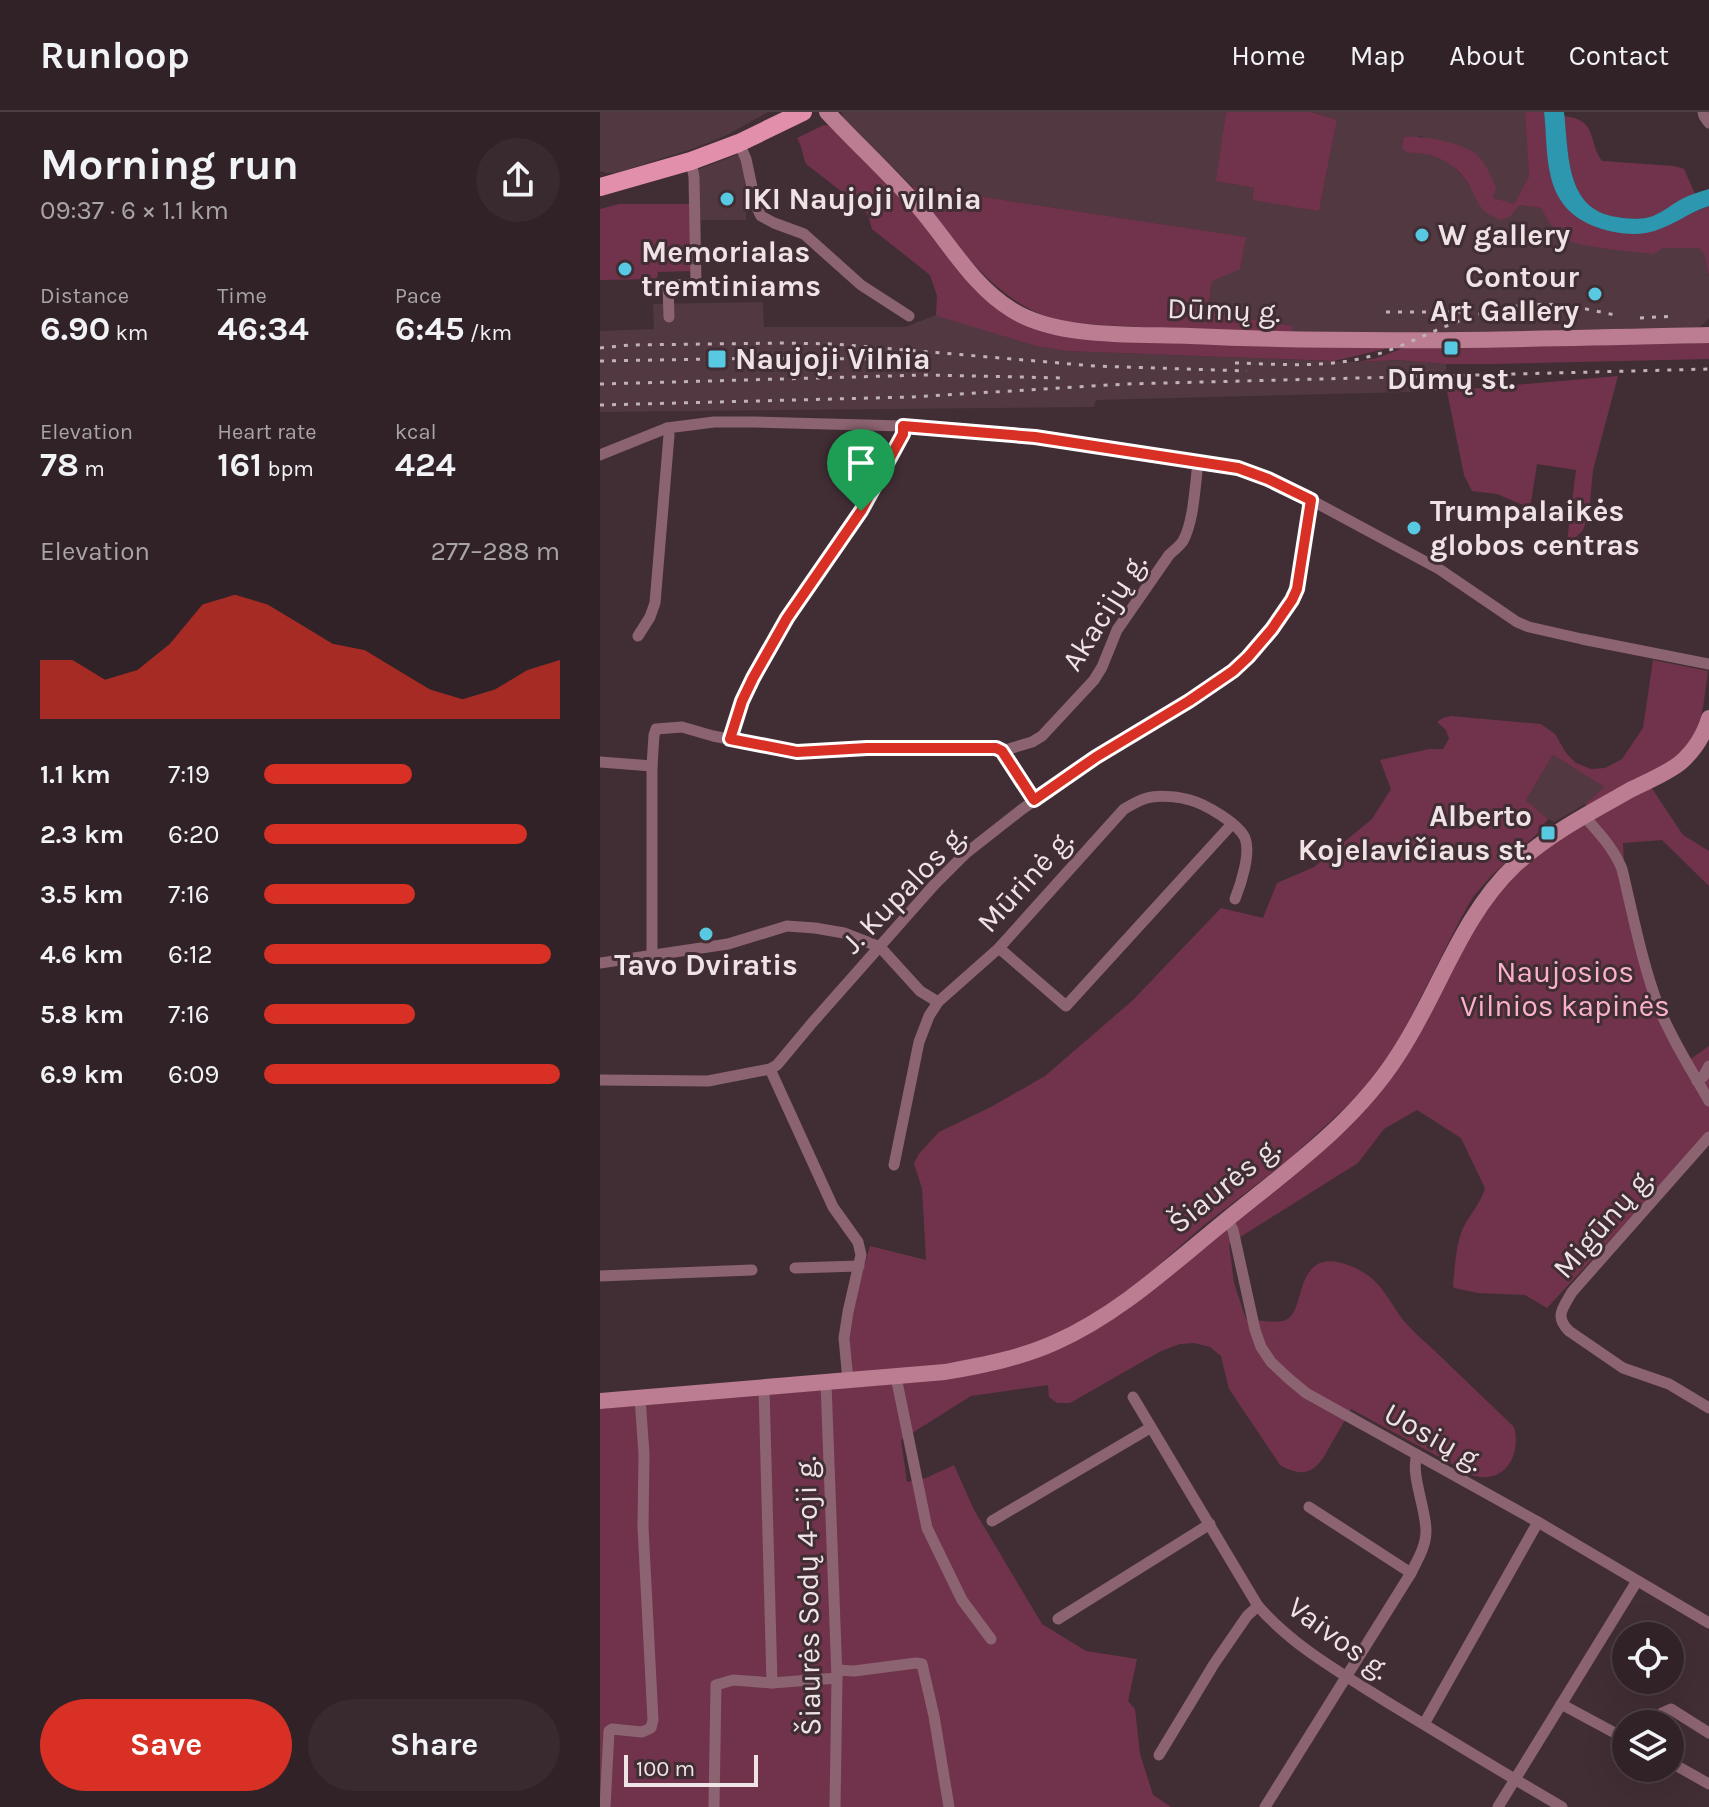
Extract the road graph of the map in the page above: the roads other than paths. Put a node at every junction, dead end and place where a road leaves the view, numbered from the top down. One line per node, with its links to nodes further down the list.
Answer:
1 (803, 112): 5 (main road)
2 (827, 112): 10 (main road, Dūmų g.)
3 (1703, 112): 4 (street)
4 (1709, 123)
5 (739, 143): 6 (main road); 8 (street)
6 (691, 161): 7 (main road); 9 (street)
7 (600, 187)
8 (909, 316)
9 (669, 317)
10 (1709, 335)
11 (903, 426): 12 (street); 14 (street); 19 (street)
12 (667, 428): 13 (street); 16 (street)
13 (600, 455)
14 (1198, 463): 15 (street); 20 (street, Akacijų g.)
15 (1311, 500): 17 (street); 23 (street, J. Kupalos g.)
16 (638, 636)
17 (1709, 664)
18 (1709, 718): 24 (main road, Šiaurės g.)
19 (730, 739): 20 (street, Akacijų g.); 22 (street, Akacijų g.)
20 (1002, 751): 23 (street)
21 (600, 762): 22 (street)
22 (652, 766): 29 (street, Akacijų g.)
23 (1034, 800): 27 (street, J. Kupalos g.)
24 (1584, 816): 35 (street); 39 (main road, Šiaurės g.)
25 (1232, 824): 26 (street); 28 (street, Mūrinė g.); 28 (street)
26 (1235, 899)
27 (880, 947): 29 (street); 31 (street); 33 (street, J. Kupalos g.)
28 (999, 948): 31 (street, Mūrinė g.)
29 (652, 956): 30 (street)
30 (600, 963)
31 (938, 1002): 38 (street, Mūrinė g.)
32 (1709, 1066): 35 (street)
33 (770, 1069): 34 (street); 40 (street)
34 (600, 1080)
35 (1697, 1081): 36 (street)
36 (1709, 1101)
37 (1709, 1137): 51 (street, Migūnų g.)
38 (894, 1165)
39 (1227, 1219): 44 (main road, Šiaurės g.); 53 (street, Uosių g.)
40 (859, 1266): 41 (street); 45 (street)
41 (795, 1268)
42 (752, 1270): 43 (street)
43 (600, 1276)
44 (896, 1377): 45 (main road, Šiaurės g.); 63 (street)
45 (848, 1381): 46 (main road, Šiaurės g.)
46 (826, 1383): 47 (main road, Šiaurės g.); 64 (street, Šiaurės Sodų 4-oji g.)
47 (764, 1388): 49 (main road, Šiaurės g.); 66 (street)
48 (1133, 1397): 52 (street, Vaivos g.)
49 (640, 1398): 50 (main road, Šiaurės g.); 76 (street)
50 (600, 1401)
51 (1709, 1408)
52 (1150, 1428): 55 (street); 57 (street, Vaivos g.)
53 (1417, 1455): 56 (street, Uosių g.); 58 (street)
54 (1309, 1507): 58 (street)
55 (992, 1521)
56 (1538, 1522): 59 (street, Uosių g.); 69 (street)
57 (1210, 1524): 60 (street, Vaivos g.); 61 (street)
58 (1411, 1573): 65 (street)
59 (1637, 1581): 62 (street, Uosių g.); 67 (street)
60 (1258, 1606): 65 (street, Vaivos g.); 72 (street)
61 (1058, 1619)
62 (1709, 1623)
63 (991, 1639)
64 (837, 1674): 66 (street); 78 (street, Šiaurės Sodų 4-oji g.); 79 (street)
65 (1347, 1677): 69 (street, Vaivos g.); 80 (street)
66 (772, 1683): 77 (street)
67 (1561, 1704): 70 (street); 74 (street)
68 (1684, 1717): 71 (street)
69 (1424, 1724): 74 (street, Vaivos g.)
70 (1612, 1731)
71 (1709, 1733)
72 (1159, 1755)
73 (1684, 1770): 75 (street)
74 (1514, 1779): 81 (street); 82 (street, Vaivos g.)
75 (1709, 1784)
76 (605, 1807)
77 (714, 1807)
78 (835, 1807)
79 (949, 1807)
80 (1265, 1807)
81 (1498, 1807)
82 (1562, 1807)

